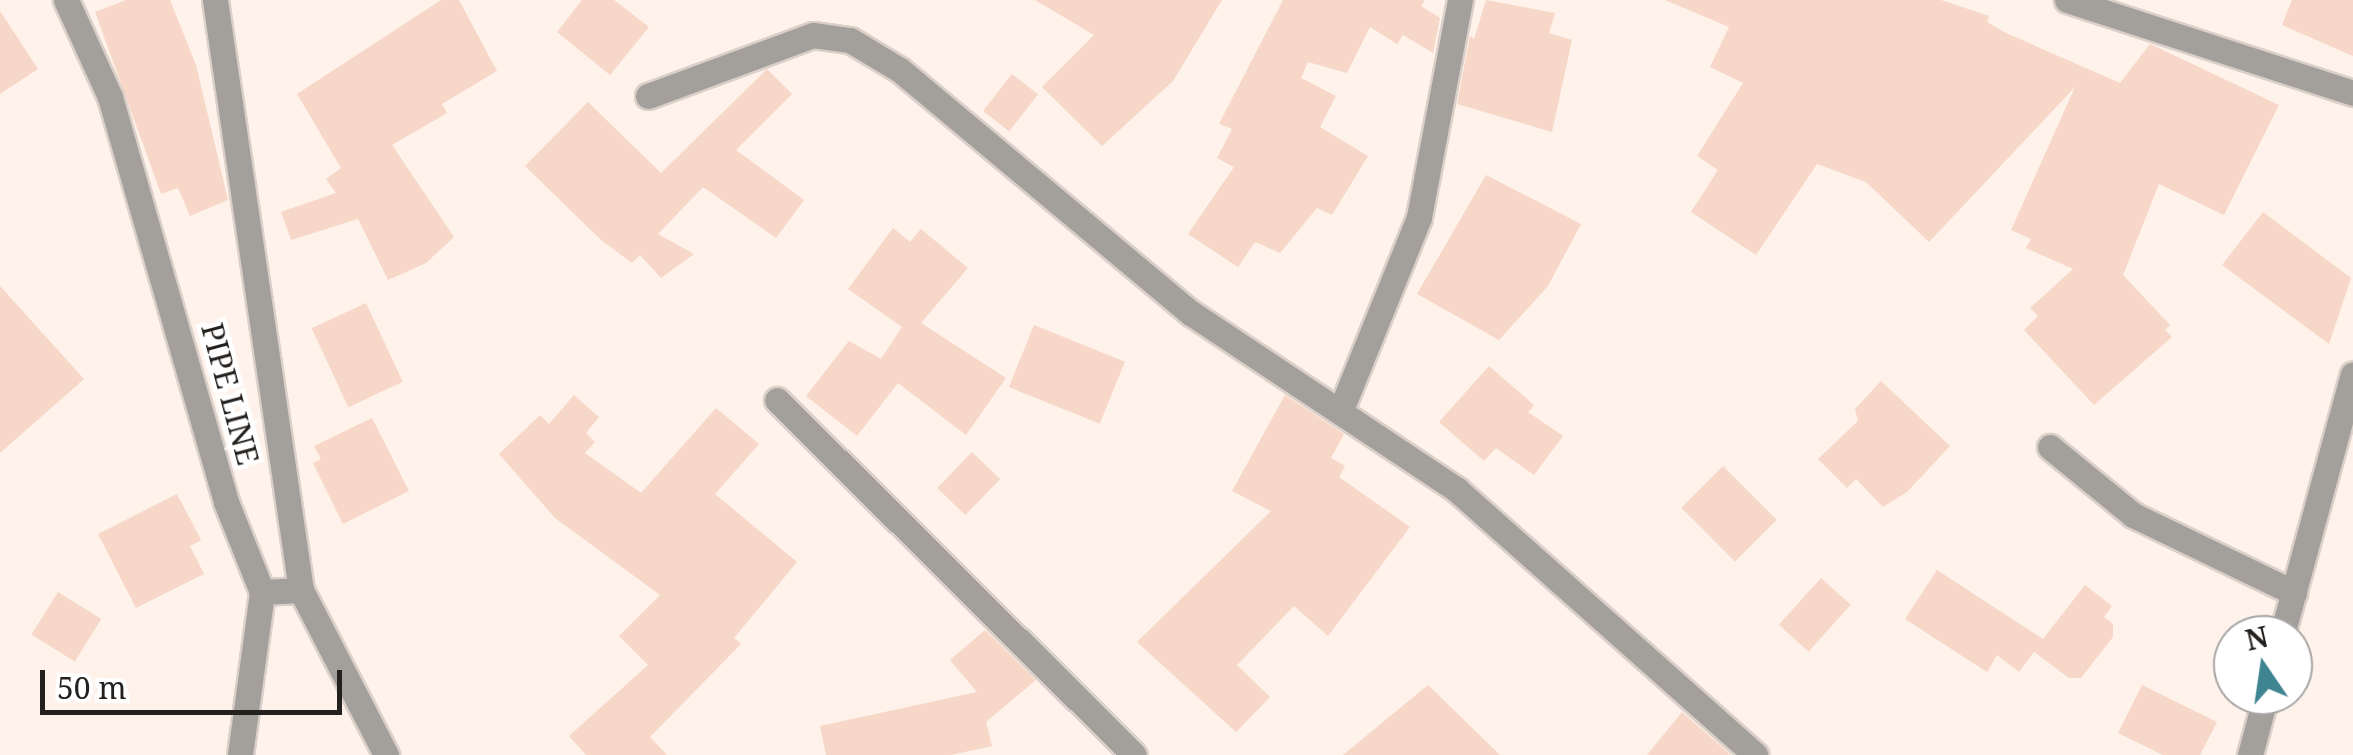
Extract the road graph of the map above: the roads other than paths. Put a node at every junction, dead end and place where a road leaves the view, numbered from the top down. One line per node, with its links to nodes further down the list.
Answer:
1 (66, 0): 12 (street, PIPE LINE)
2 (215, 0): 11 (street)
3 (1460, 0): 9 (street)
4 (2067, 0): 5 (street)
5 (2353, 93)
6 (648, 96): 9 (street)
7 (2353, 374): 13 (street)
8 (777, 400): 18 (street)
9 (1340, 412): 19 (street)
10 (2050, 447): 13 (street)
11 (301, 590): 12 (street); 17 (street)
12 (262, 592): 16 (street)
13 (2294, 593): 14 (street)
14 (2288, 615)
15 (2261, 715): 20 (street)
16 (240, 755)
17 (386, 755)
18 (1134, 755)
19 (1755, 755)
20 (2250, 755)

